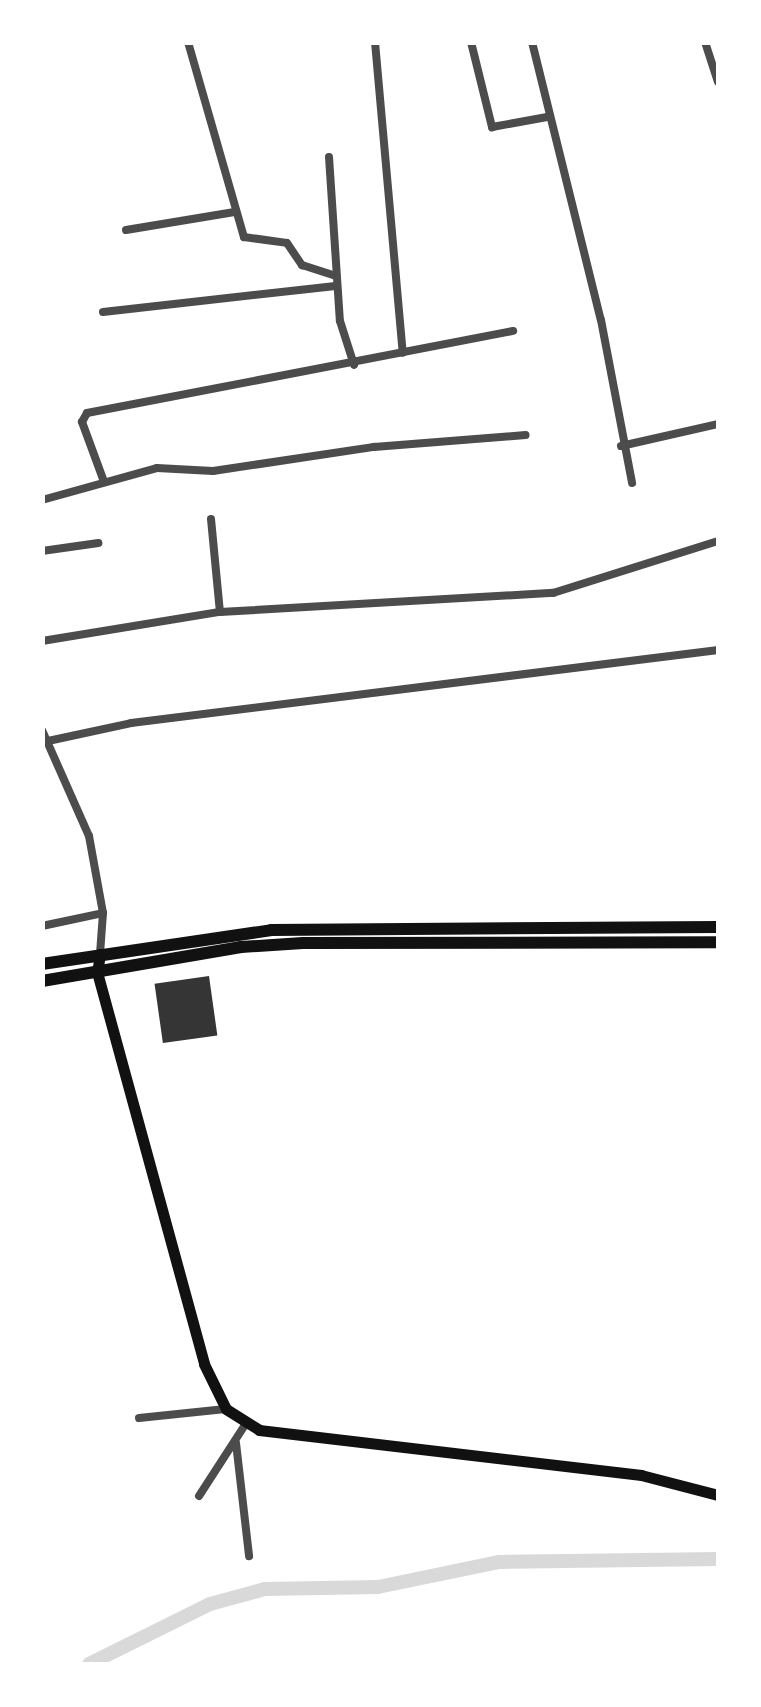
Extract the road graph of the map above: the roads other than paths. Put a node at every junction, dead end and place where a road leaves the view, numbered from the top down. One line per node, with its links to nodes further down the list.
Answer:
1 (188, 42): 9 (street)
2 (376, 42): 14 (street)
3 (471, 42): 7 (street)
4 (532, 42): 7 (street)
5 (705, 42): 6 (street)
6 (718, 82)
7 (546, 117): 18 (street)
8 (328, 157): 11 (street)
9 (234, 212): 10 (street); 11 (street)
10 (126, 230)
11 (336, 281): 12 (street); 15 (street)
12 (102, 312)
13 (513, 331): 14 (street)
14 (404, 353): 15 (street)
15 (354, 365): 19 (street)
16 (718, 424): 18 (street)
17 (526, 434): 19 (street)
18 (621, 446): 20 (street)
19 (104, 479): 21 (street)
20 (632, 483)
21 (42, 500)
22 (211, 518): 26 (street)
23 (718, 541): 26 (street)
24 (98, 542): 25 (street)
25 (42, 551)
26 (220, 612): 27 (street)
27 (42, 641)
28 (718, 650): 30 (street)
29 (42, 730): 30 (street)
30 (48, 741): 31 (street)
31 (103, 914): 32 (street); 35 (street)
32 (42, 926)
33 (718, 927): 35 (main road)
34 (718, 942): 37 (main road)
35 (100, 954): 36 (main road); 37 (main road)
36 (42, 964)
37 (97, 972): 38 (main road); 39 (main road)
38 (42, 981)
39 (226, 1409): 40 (street); 41 (main road)
40 (139, 1418)
41 (245, 1425): 42 (street); 43 (main road)
42 (236, 1443): 44 (street); 45 (street)
43 (718, 1495)
44 (199, 1496)
45 (249, 1556)

